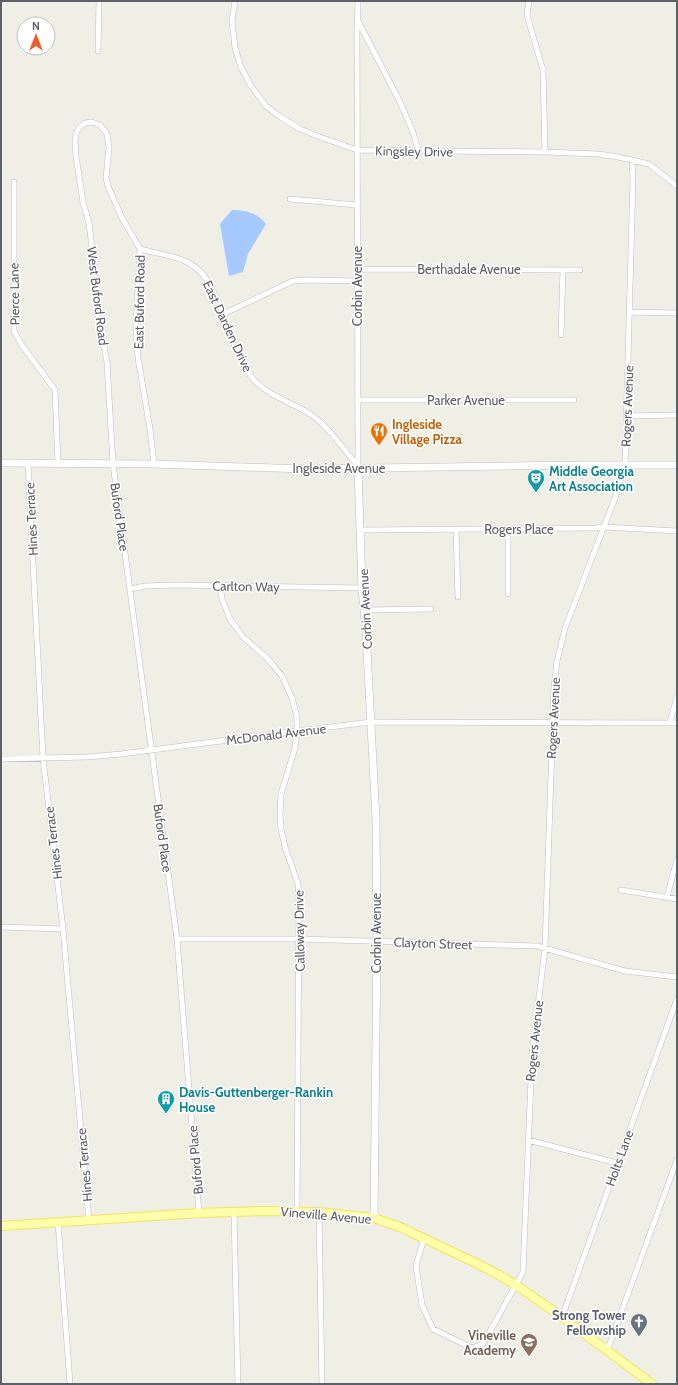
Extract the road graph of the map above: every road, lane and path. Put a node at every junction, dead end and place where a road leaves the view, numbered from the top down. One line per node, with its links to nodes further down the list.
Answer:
1 (99, 1): 6 (street)
2 (235, 1): 8 (street, Kingsley Drive)
3 (358, 1): 5 (street, Corbin Avenue)
4 (529, 1): 10 (street)
5 (358, 21): 8 (street, Corbin Avenue); 9 (street)
6 (98, 51)
7 (78, 129): 16 (street, East Buford Road); 32 (street, West Buford Road)
8 (357, 150): 9 (street, Kingsley Drive); 15 (street, Corbin Avenue)
9 (418, 150): 10 (street, Kingsley Drive)
10 (545, 152): 11 (street, Kingsley Drive)
11 (632, 160): 13 (street, Kingsley Drive); 21 (street, Rogers Avenue)
12 (14, 182): 31 (street, Pierce Lane)
13 (677, 186)
14 (290, 199): 15 (street)
15 (357, 205): 17 (street, Corbin Avenue)
16 (140, 249): 23 (street, East Darden Drive); 33 (street, East Buford Road)
17 (358, 269): 18 (street, Berthadale Avenue); 20 (street, Corbin Avenue)
18 (563, 270): 19 (street, Berthadale Avenue); 24 (street)
19 (580, 270)
20 (357, 281): 23 (street); 25 (street, Corbin Avenue)
21 (629, 312): 22 (street); 28 (street, Rogers Avenue)
22 (677, 313)
23 (223, 314): 36 (street, East Darden Drive)
24 (562, 335)
25 (357, 400): 26 (street, Parker Avenue); 36 (street, Corbin Avenue)
26 (574, 400)
27 (677, 415): 28 (street)
28 (627, 416): 34 (street, Rogers Avenue)
29 (1, 464): 30 (street, Ingleside Avenue)
30 (28, 464): 31 (street, Ingleside Avenue); 57 (street, Hines Terrace)
31 (58, 464): 32 (street, Ingleside Avenue)
32 (113, 464): 33 (street, Ingleside Avenue); 44 (street, Buford Place)
33 (154, 464): 36 (street, Ingleside Avenue)
34 (624, 464): 35 (street, Ingleside Avenue); 36 (street, Ingleside Avenue); 37 (street, Rogers Avenue)
35 (677, 465)
36 (358, 468): 40 (street, Corbin Avenue)
37 (604, 527): 38 (street, Rogers Place); 41 (street, Rogers Place); 52 (street, Rogers Avenue)
38 (508, 528): 39 (street, Rogers Place); 45 (street)
39 (456, 529): 40 (street, Rogers Place); 46 (street)
40 (361, 530): 43 (street, Corbin Avenue)
41 (677, 530)
42 (220, 586): 43 (street, Carlton Way); 44 (street, Carlton Way); 54 (street, Calloway Drive)
43 (362, 588): 48 (street, Corbin Avenue)
44 (130, 589): 55 (street, Buford Place)
45 (508, 594)
46 (458, 597)
47 (431, 609): 48 (street)
48 (364, 610): 50 (street, Corbin Avenue)
49 (677, 697): 51 (street)
50 (371, 722): 52 (street, McDonald Avenue); 54 (street, McDonald Avenue); 66 (street, Corbin Avenue)
51 (670, 722): 52 (street, McDonald Avenue); 53 (street, McDonald Avenue)
52 (552, 723): 67 (street, Rogers Avenue)
53 (677, 723)
54 (297, 731): 55 (street, McDonald Avenue); 65 (street, Calloway Drive)
55 (151, 751): 57 (street, McDonald Avenue); 64 (street, Buford Place)
56 (1, 758): 57 (street, McDonald Avenue)
57 (43, 758): 63 (street, Hines Terrace)
58 (677, 859): 60 (street)
59 (621, 890): 60 (street)
60 (667, 897): 61 (street)
61 (677, 899)
62 (1, 927): 63 (street)
63 (64, 929): 78 (street, Hines Terrace)
64 (177, 939): 65 (street, Clayton Street); 76 (street, Buford Place)
65 (299, 940): 66 (street, Clayton Street); 73 (street, Calloway Drive)
66 (377, 942): 67 (street, Clayton Street); 77 (street, Corbin Avenue)
67 (545, 948): 68 (street, Clayton Street); 70 (street, Rogers Avenue)
68 (677, 978)
69 (677, 999): 72 (street, Holts Lane)
70 (528, 1140): 72 (street); 82 (street, Rogers Avenue)
71 (677, 1160): 84 (street)
72 (617, 1164): 83 (street, Holts Lane)
73 (297, 1210): 74 (main road, Vineville Avenue); 75 (main road, Vineville Avenue)
74 (234, 1212): 76 (main road, Vineville Avenue); 86 (street)
75 (319, 1212): 77 (main road, Vineville Avenue); 87 (street)
76 (199, 1213): 78 (main road, Vineville Avenue)
77 (374, 1218): 81 (main road, Vineville Avenue)
78 (89, 1221): 79 (main road, Vineville Avenue)
79 (58, 1222): 80 (main road, Vineville Avenue); 85 (street)
80 (1, 1226)
81 (424, 1238): 82 (main road, Vineville Avenue); 82 (street, Rogers Avenue)
82 (516, 1285): 83 (main road, Vineville Avenue)
83 (562, 1317): 84 (main road, Vineville Avenue)
84 (607, 1351): 88 (main road, Vineville Avenue)
85 (70, 1384)
86 (238, 1384)
87 (322, 1384)
88 (652, 1384)

